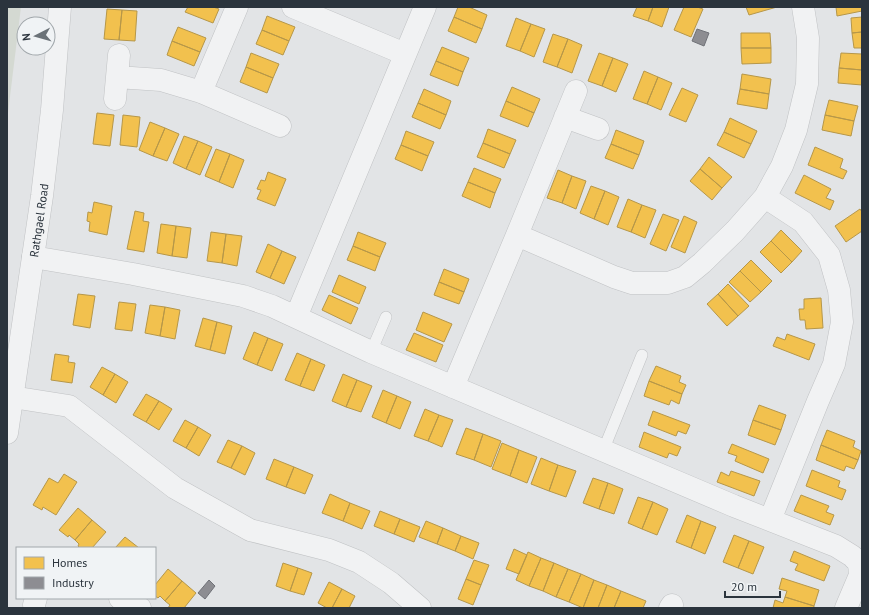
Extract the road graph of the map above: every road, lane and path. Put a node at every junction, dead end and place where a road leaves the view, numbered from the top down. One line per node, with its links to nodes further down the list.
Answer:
1 (60, 7): 17 (street, Rathgael Road)
2 (237, 7): 9 (street)
3 (293, 7): 6 (street)
4 (425, 7): 6 (street)
5 (803, 7): 15 (street)
6 (405, 54): 18 (street)
7 (119, 56): 8 (street)
8 (117, 77): 9 (street); 11 (street)
9 (201, 92): 13 (street)
10 (576, 92): 12 (street)
11 (115, 99)
12 (565, 117): 14 (street); 16 (street)
13 (280, 126)
14 (598, 129)
15 (765, 197): 16 (street); 26 (street)
16 (517, 235): 22 (street)
17 (33, 257): 18 (street); 23 (street, Rathgael Road)
18 (296, 317): 20 (street)
19 (386, 317): 20 (lane)
20 (371, 352): 22 (street)
21 (642, 355): 25 (lane)
22 (453, 387): 25 (street)
23 (12, 397): 24 (street, Rathgael Road); 29 (street)
24 (7, 433)
25 (603, 451): 26 (street)
26 (770, 520): 30 (street)
27 (122, 599): 28 (street)
28 (140, 608)
29 (420, 608)
30 (846, 608)

